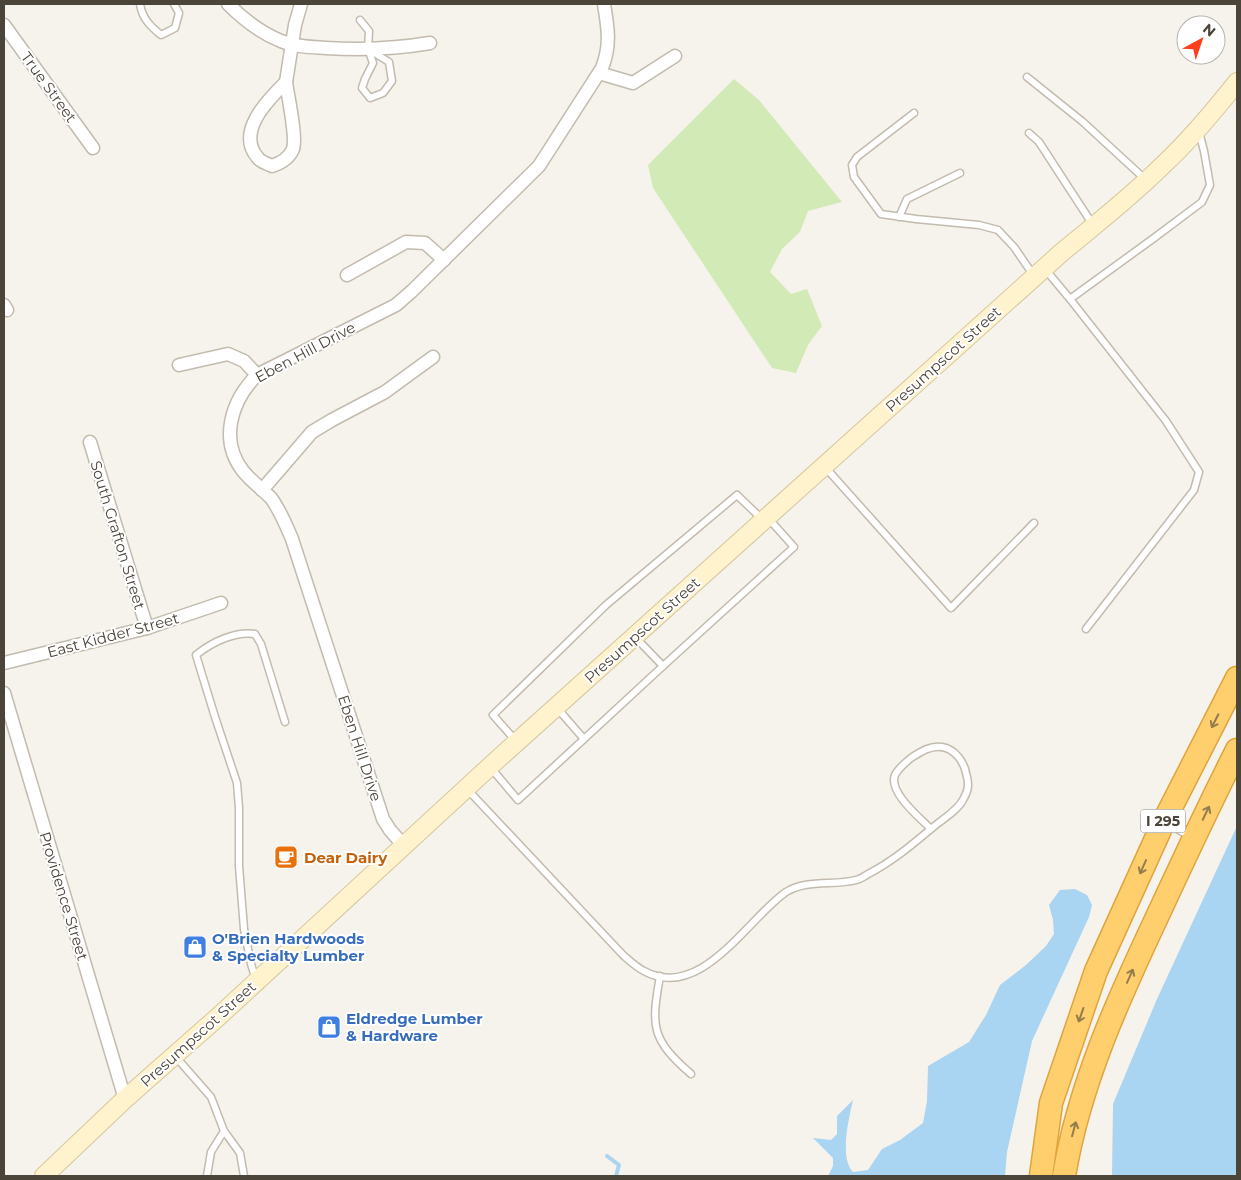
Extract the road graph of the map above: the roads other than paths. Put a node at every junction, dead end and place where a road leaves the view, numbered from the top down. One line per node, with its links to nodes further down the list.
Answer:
1 (140, 4): 2 (lane)
2 (174, 4)
3 (228, 4): 9 (street)
4 (301, 4): 9 (street)
5 (604, 4): 12 (street, Eben Hill Drive)
6 (360, 20): 10 (lane)
7 (4, 25): 19 (street, True Street)
8 (430, 43): 10 (street)
9 (292, 44): 10 (street); 14 (street)
10 (368, 49): 10 (lane)
11 (675, 56): 12 (street)
12 (599, 73): 24 (street, Eben Hill Drive)
13 (1027, 76): 21 (lane)
14 (286, 82): 14 (street)
15 (1237, 82): 17 (street, Presumpscot Street)
16 (914, 113): 22 (lane)
17 (1198, 128): 21 (street, Presumpscot Street); 27 (lane)
18 (1029, 133): 23 (lane)
19 (93, 148)
20 (960, 173): 22 (lane)
21 (1147, 180): 23 (street, Presumpscot Street)
22 (899, 217): 25 (lane)
23 (1094, 226): 25 (street, Presumpscot Street)
24 (444, 260): 26 (street); 30 (street, Eben Hill Drive)
25 (1040, 273): 27 (lane); 32 (street, Presumpscot Street)
26 (347, 276)
27 (1070, 299): 38 (lane)
28 (433, 357): 33 (street)
29 (180, 365): 30 (street)
30 (256, 375): 33 (street, Eben Hill Drive)
31 (90, 442): 37 (street, South Grafton Street)
32 (824, 466): 34 (street, Presumpscot Street); 35 (lane)
33 (262, 490): 54 (street, Eben Hill Drive)
34 (766, 519): 39 (street, Presumpscot Street); 41 (lane); 47 (lane)
35 (1034, 523)
36 (220, 603): 37 (street, East Kidder Street)
37 (147, 628): 40 (street, East Kidder Street)
38 (1086, 629)
39 (635, 637): 41 (lane); 44 (street, Presumpscot Street)
40 (4, 663)
41 (663, 666): 46 (lane)
42 (1237, 678): 51 (highway, I 295, one-way to 51)
43 (4, 693): 59 (street, Providence Street)
44 (556, 708): 46 (lane); 47 (street, Presumpscot Street)
45 (285, 722): 56 (lane)
46 (584, 739): 49 (lane)
47 (517, 743): 49 (street, Presumpscot Street)
48 (1237, 750): 53 (highway, I 295, one-way to 48)
49 (490, 767): 50 (street, Presumpscot Street)
50 (466, 788): 54 (street, Presumpscot Street); 55 (lane)
51 (1164, 821): 53 (lane); 64 (highway, I 295, one-way to 64)
52 (931, 829): 52 (lane); 55 (lane)
53 (1194, 838): 65 (highway, I 295, one-way to 53)
54 (404, 846): 56 (street, Presumpscot Street)
55 (660, 976): 58 (lane)
56 (256, 982): 57 (street, Presumpscot Street)
57 (175, 1055): 59 (street, Presumpscot Street); 60 (lane)
58 (691, 1074)
59 (125, 1099): 61 (street, Presumpscot Street)
60 (224, 1131): 62 (lane); 63 (lane)
61 (44, 1176)
62 (207, 1176)
63 (244, 1176)
64 (1041, 1176)
65 (1064, 1176)

